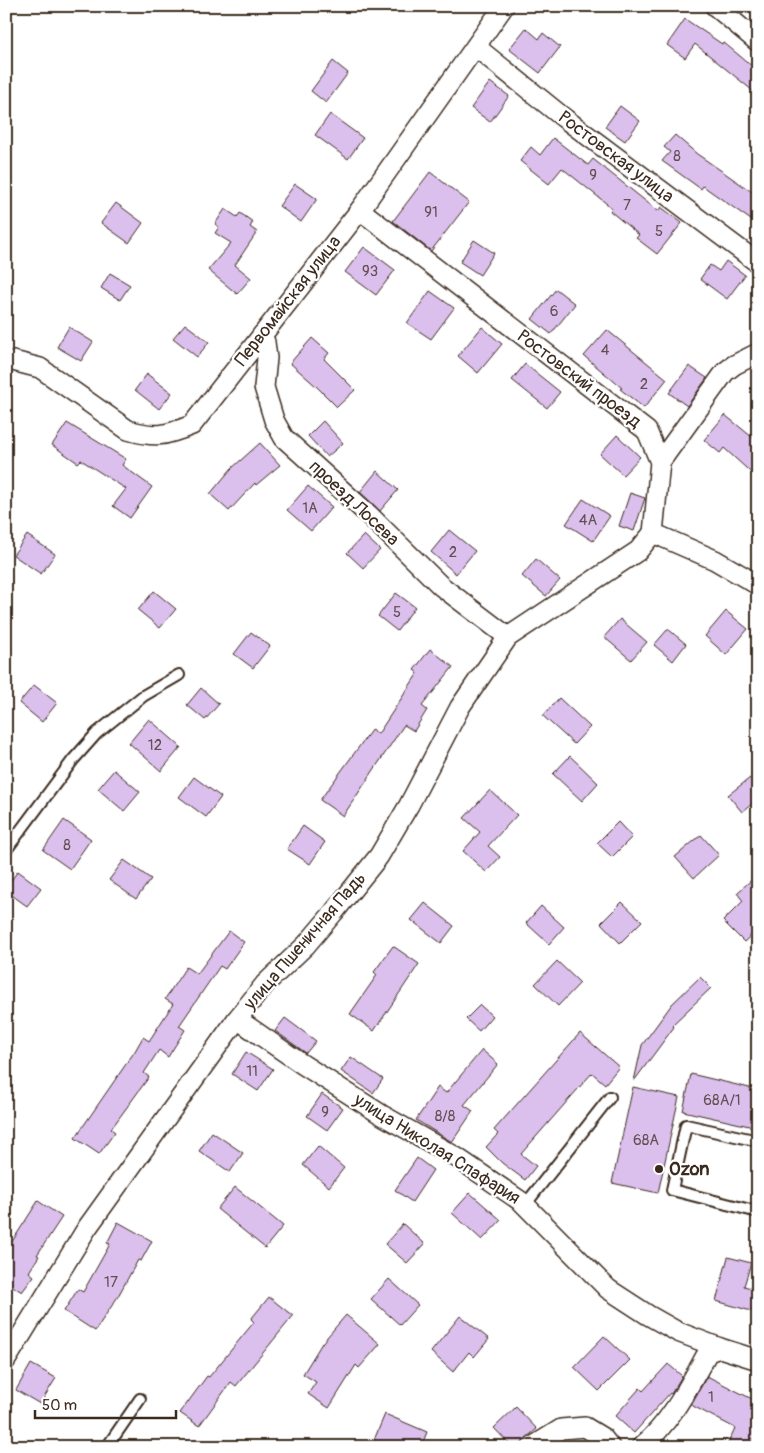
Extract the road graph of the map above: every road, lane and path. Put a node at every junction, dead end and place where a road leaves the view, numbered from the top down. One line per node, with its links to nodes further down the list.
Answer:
1 (504, 6): 4 (street, Первомайская улица)
2 (715, 6): 3 (street)
3 (758, 42)
4 (476, 47): 5 (street, Первомайская улица); 6 (street, Ростовская улица)
5 (360, 210): 7 (street, Первомайская улица); 10 (street, Ростовский проезд)
6 (758, 263)
7 (262, 335): 9 (street, Первомайская улица); 13 (street, проезд Лосева)
8 (758, 353): 10 (street)
9 (6, 362)
10 (660, 462): 11 (street, Ростовский проезд)
11 (653, 533): 12 (street); 13 (street, улица Пшеничная Падь)
12 (758, 585)
13 (508, 637): 16 (street, улица Пшеничная Падь)
14 (179, 675): 15 (lane)
15 (6, 850)
16 (237, 1018): 19 (street, улица Николая Спафария); 22 (street, улица Пшеничная Падь)
17 (610, 1097): 19 (lane)
18 (758, 1141): 20 (lane)
19 (526, 1205): 21 (street, улица Николая Спафария)
20 (758, 1212)
21 (720, 1348): 23 (street, улица Николая Спафария); 28 (street)
22 (6, 1360)
23 (758, 1360)
24 (140, 1399): 25 (lane)
25 (107, 1447)
26 (532, 1447): 27 (street)
27 (610, 1447)
28 (641, 1447)

